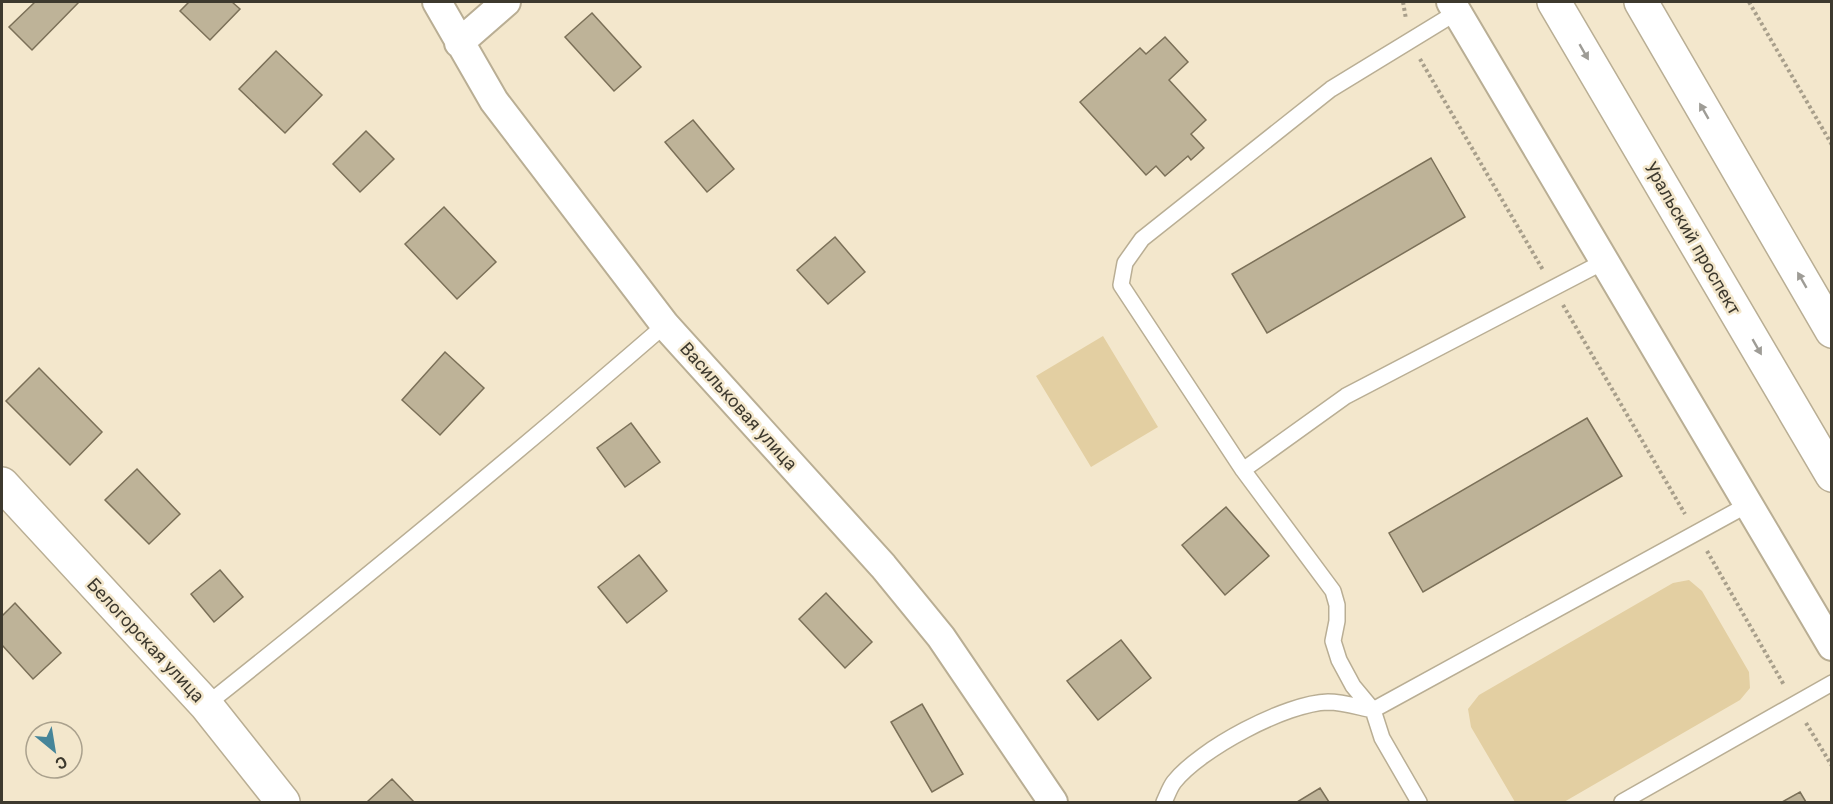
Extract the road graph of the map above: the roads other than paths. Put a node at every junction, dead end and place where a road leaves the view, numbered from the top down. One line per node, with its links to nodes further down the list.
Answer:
1 (437, 2): 6 (street, Васильковая улица)
2 (506, 2): 6 (street)
3 (1554, 2): 11 (main road, Уральский проспект, one-way to 11)
4 (1641, 2): 9 (main road, one-way to 4)
5 (1454, 7): 7 (street); 10 (lane)
6 (459, 43): 8 (street, Васильковая улица)
7 (1605, 261): 10 (lane); 13 (street)
8 (665, 325): 16 (lane); 19 (street, Васильковая улица)
9 (1832, 331)
10 (1243, 470): 17 (lane)
11 (1832, 475)
12 (2, 484): 16 (main road, Белогорская улица)
13 (1749, 504): 14 (street); 17 (lane)
14 (1832, 646)
15 (1832, 683): 22 (lane)
16 (206, 705): 18 (main road, Белогорская улица)
17 (1373, 711): 20 (lane); 21 (lane)
18 (283, 802)
19 (1053, 802)
20 (1164, 802)
21 (1419, 802)
22 (1622, 802)

